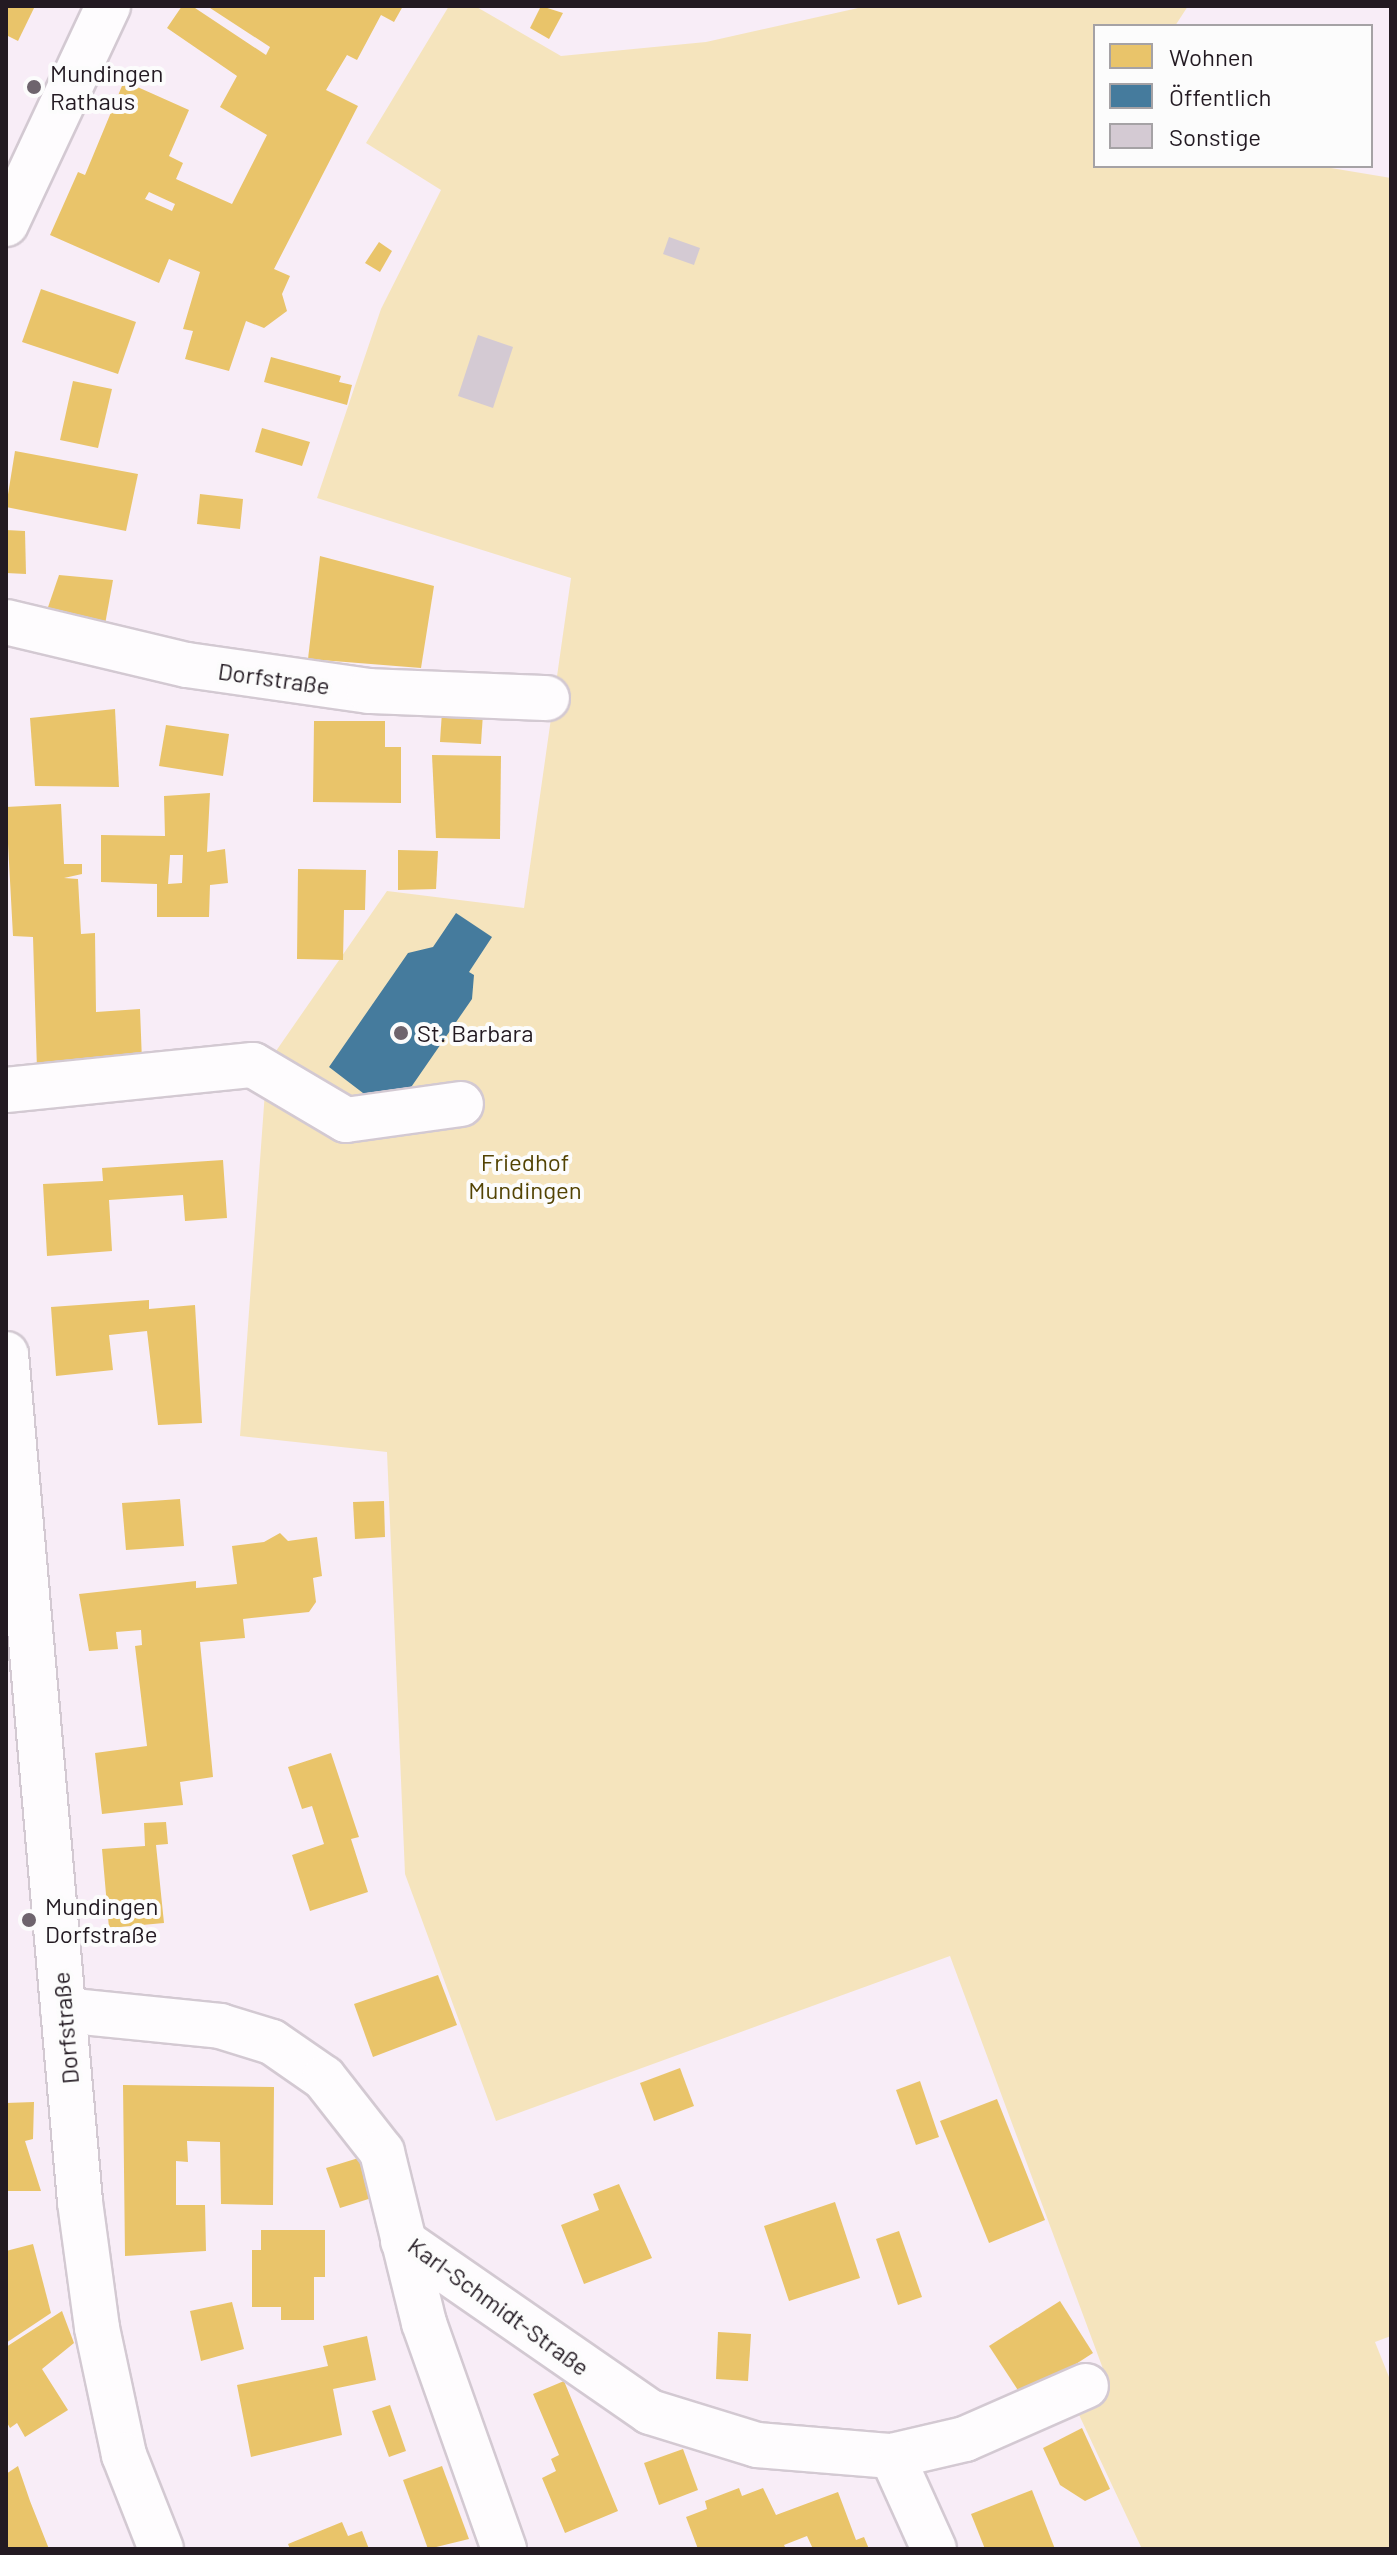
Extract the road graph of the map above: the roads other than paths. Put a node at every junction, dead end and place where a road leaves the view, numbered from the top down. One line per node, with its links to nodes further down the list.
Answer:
1 (108, 6): 2 (street)
2 (6, 224)
3 (6, 622): 4 (street, Dorfstraße)
4 (547, 698)
5 (6, 1090): 6 (street)
6 (461, 1104)
7 (6, 1354): 8 (street, Dorfstraße)
8 (21, 1686): 9 (street, Dorfstraße)
9 (63, 2010): 10 (street, Karl-Schmidt-Straße); 13 (street, Dorfstraße)
10 (403, 2241): 12 (street, Karl-Schmidt-Straße); 14 (street)
11 (1086, 2386): 12 (street, Karl-Schmidt-Straße)
12 (892, 2456): 15 (street)
13 (161, 2549)
14 (504, 2549)
15 (934, 2549)

